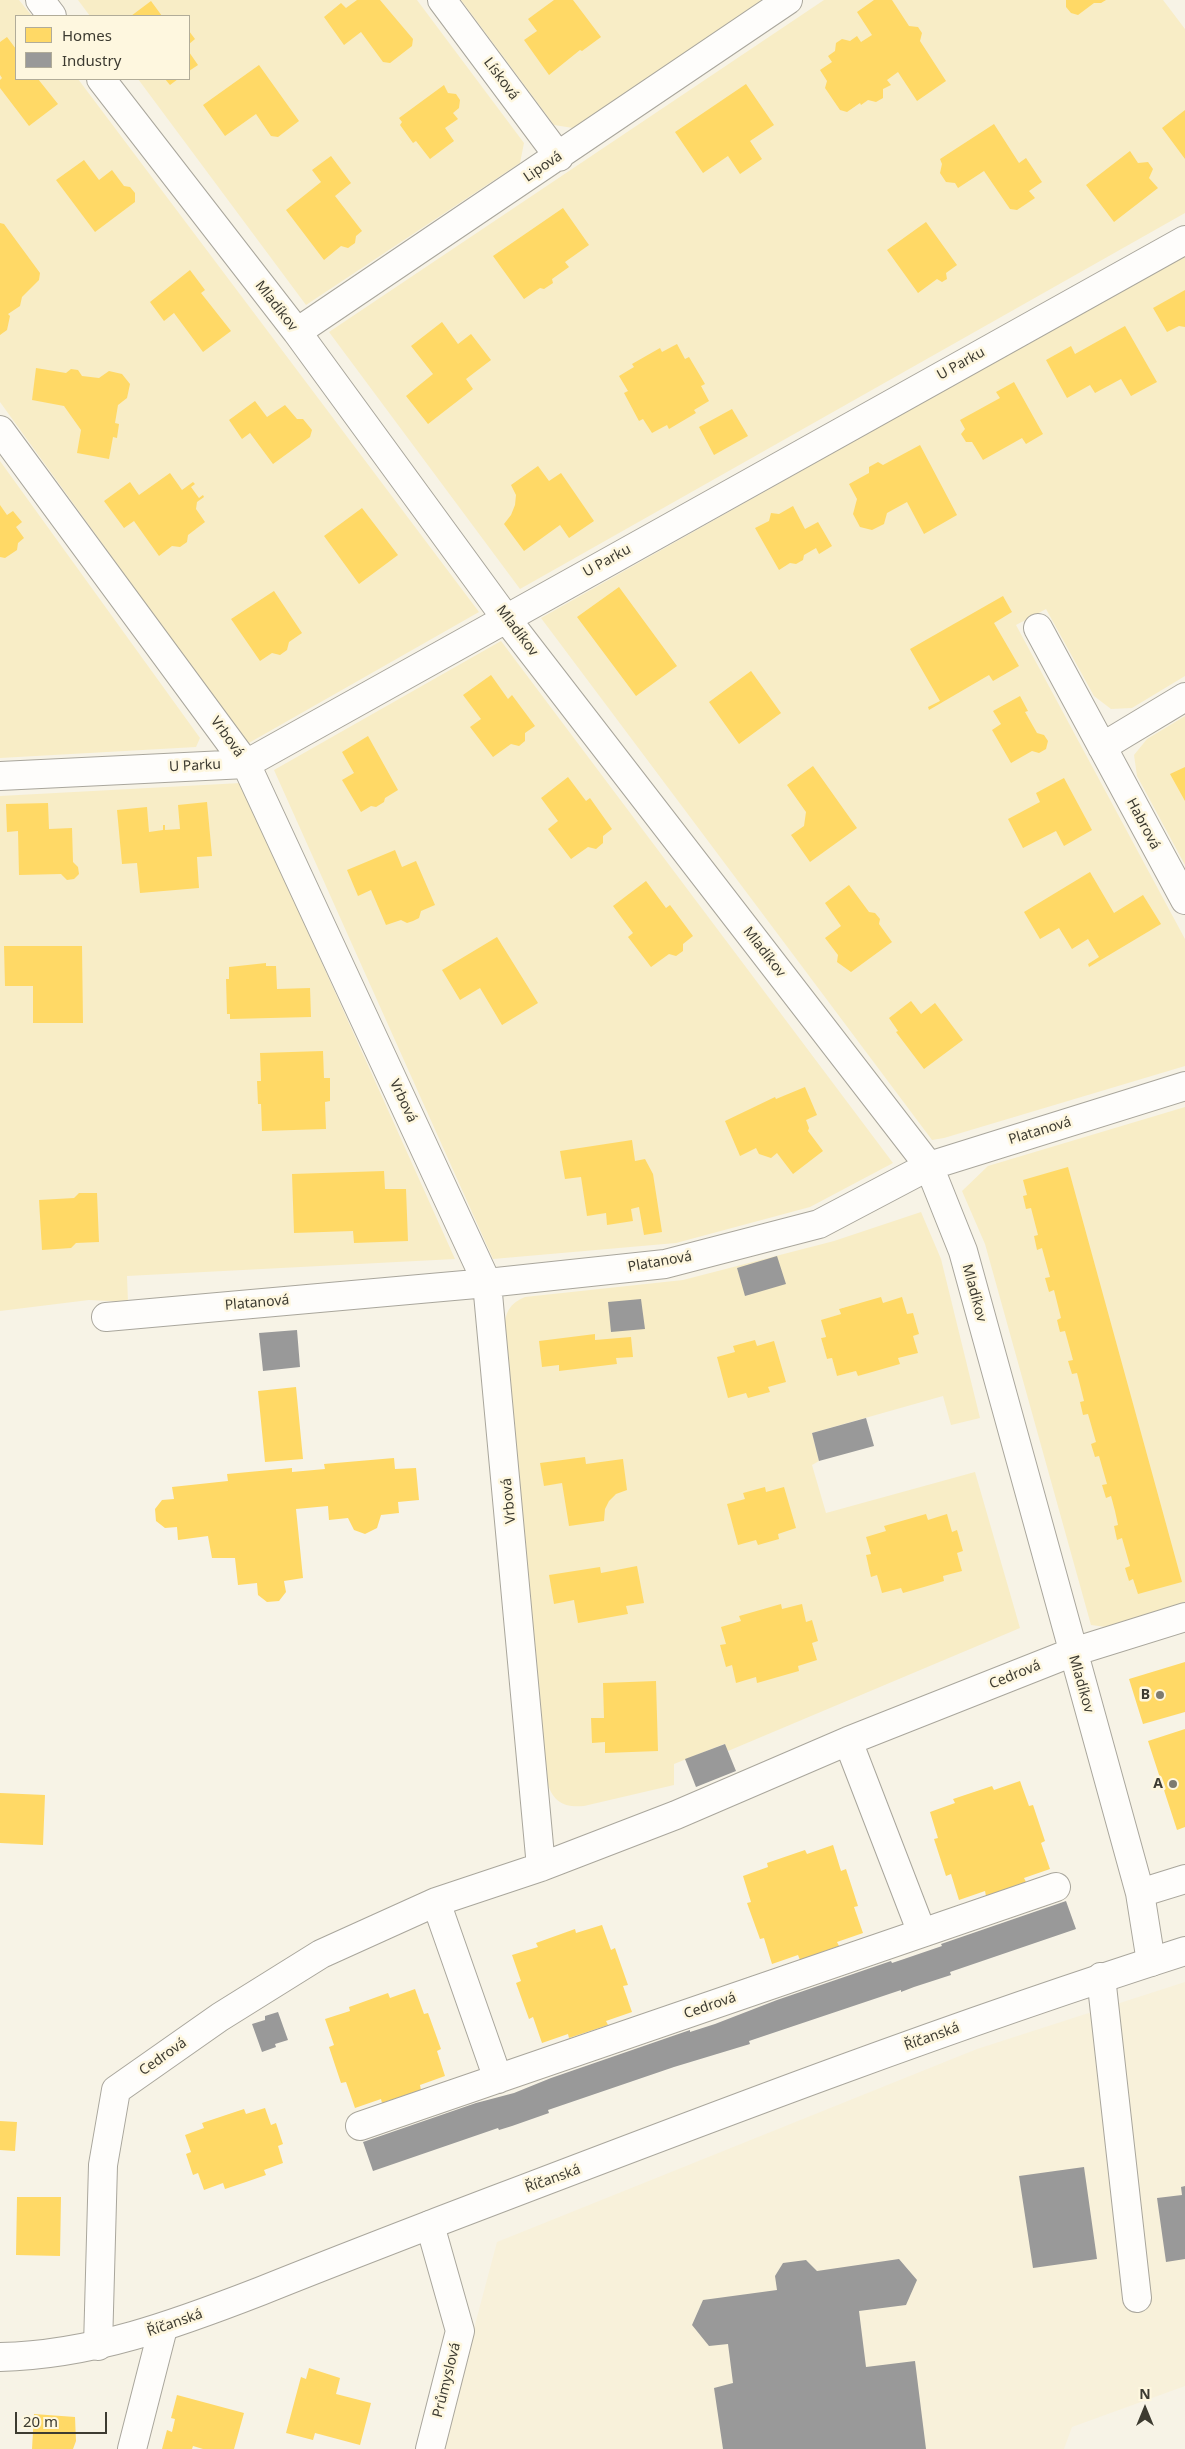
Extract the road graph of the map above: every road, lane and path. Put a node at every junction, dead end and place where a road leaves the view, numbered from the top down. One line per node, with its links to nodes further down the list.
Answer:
1 (40, 0): 4 (street)
2 (442, 0): 6 (street, Lísková)
3 (788, 0): 6 (street, Lipová)
4 (51, 15)
5 (102, 80): 8 (street, Mladíkov)
6 (559, 157): 8 (street, Lipová)
7 (1185, 240): 10 (street, U Parku)
8 (297, 332): 10 (street, Mladíkov)
9 (0, 430): 14 (street, Vrbová)
10 (505, 617): 14 (street, U Parku); 18 (street, Mladíkov)
11 (1038, 628): 13 (street, Habrová)
12 (1185, 697): 13 (street)
13 (1102, 747): 16 (street, Habrová)
14 (246, 764): 15 (street, U Parku); 19 (street, Vrbová)
15 (0, 776)
16 (1185, 900)
17 (1185, 1086): 18 (street, Platanová)
18 (928, 1166): 19 (street, Platanová); 22 (street, Mladíkov)
19 (487, 1283): 20 (street, Platanová); 24 (street, Vrbová)
20 (106, 1317)
21 (1185, 1617): 22 (street, Cedrová)
22 (1072, 1652): 23 (street, Cedrová); 27 (street, Mladíkov)
23 (848, 1741): 24 (street, Cedrová); 29 (street)
24 (541, 1867): 28 (street, Cedrová)
25 (1185, 1879): 27 (street)
26 (1056, 1887): 29 (street, Cedrová)
27 (1140, 1892): 31 (street, Mladíkov)
28 (436, 1902): 33 (street); 38 (street, Cedrová)
29 (922, 1933): 33 (street, Cedrová)
30 (1185, 1951): 31 (street, Říčanská)
31 (1151, 1962): 32 (street, Říčanská)
32 (1101, 1977): 35 (street, Říčanská); 36 (street)
33 (498, 2079): 34 (street, Cedrová)
34 (360, 2126)
35 (430, 2225): 37 (street, Říčanská); 41 (street, Průmyslová)
36 (1137, 2298)
37 (163, 2328): 38 (street, Říčanská); 40 (street)
38 (98, 2346): 39 (street, Říčanská)
39 (0, 2357)
40 (132, 2449)
41 (430, 2449)

